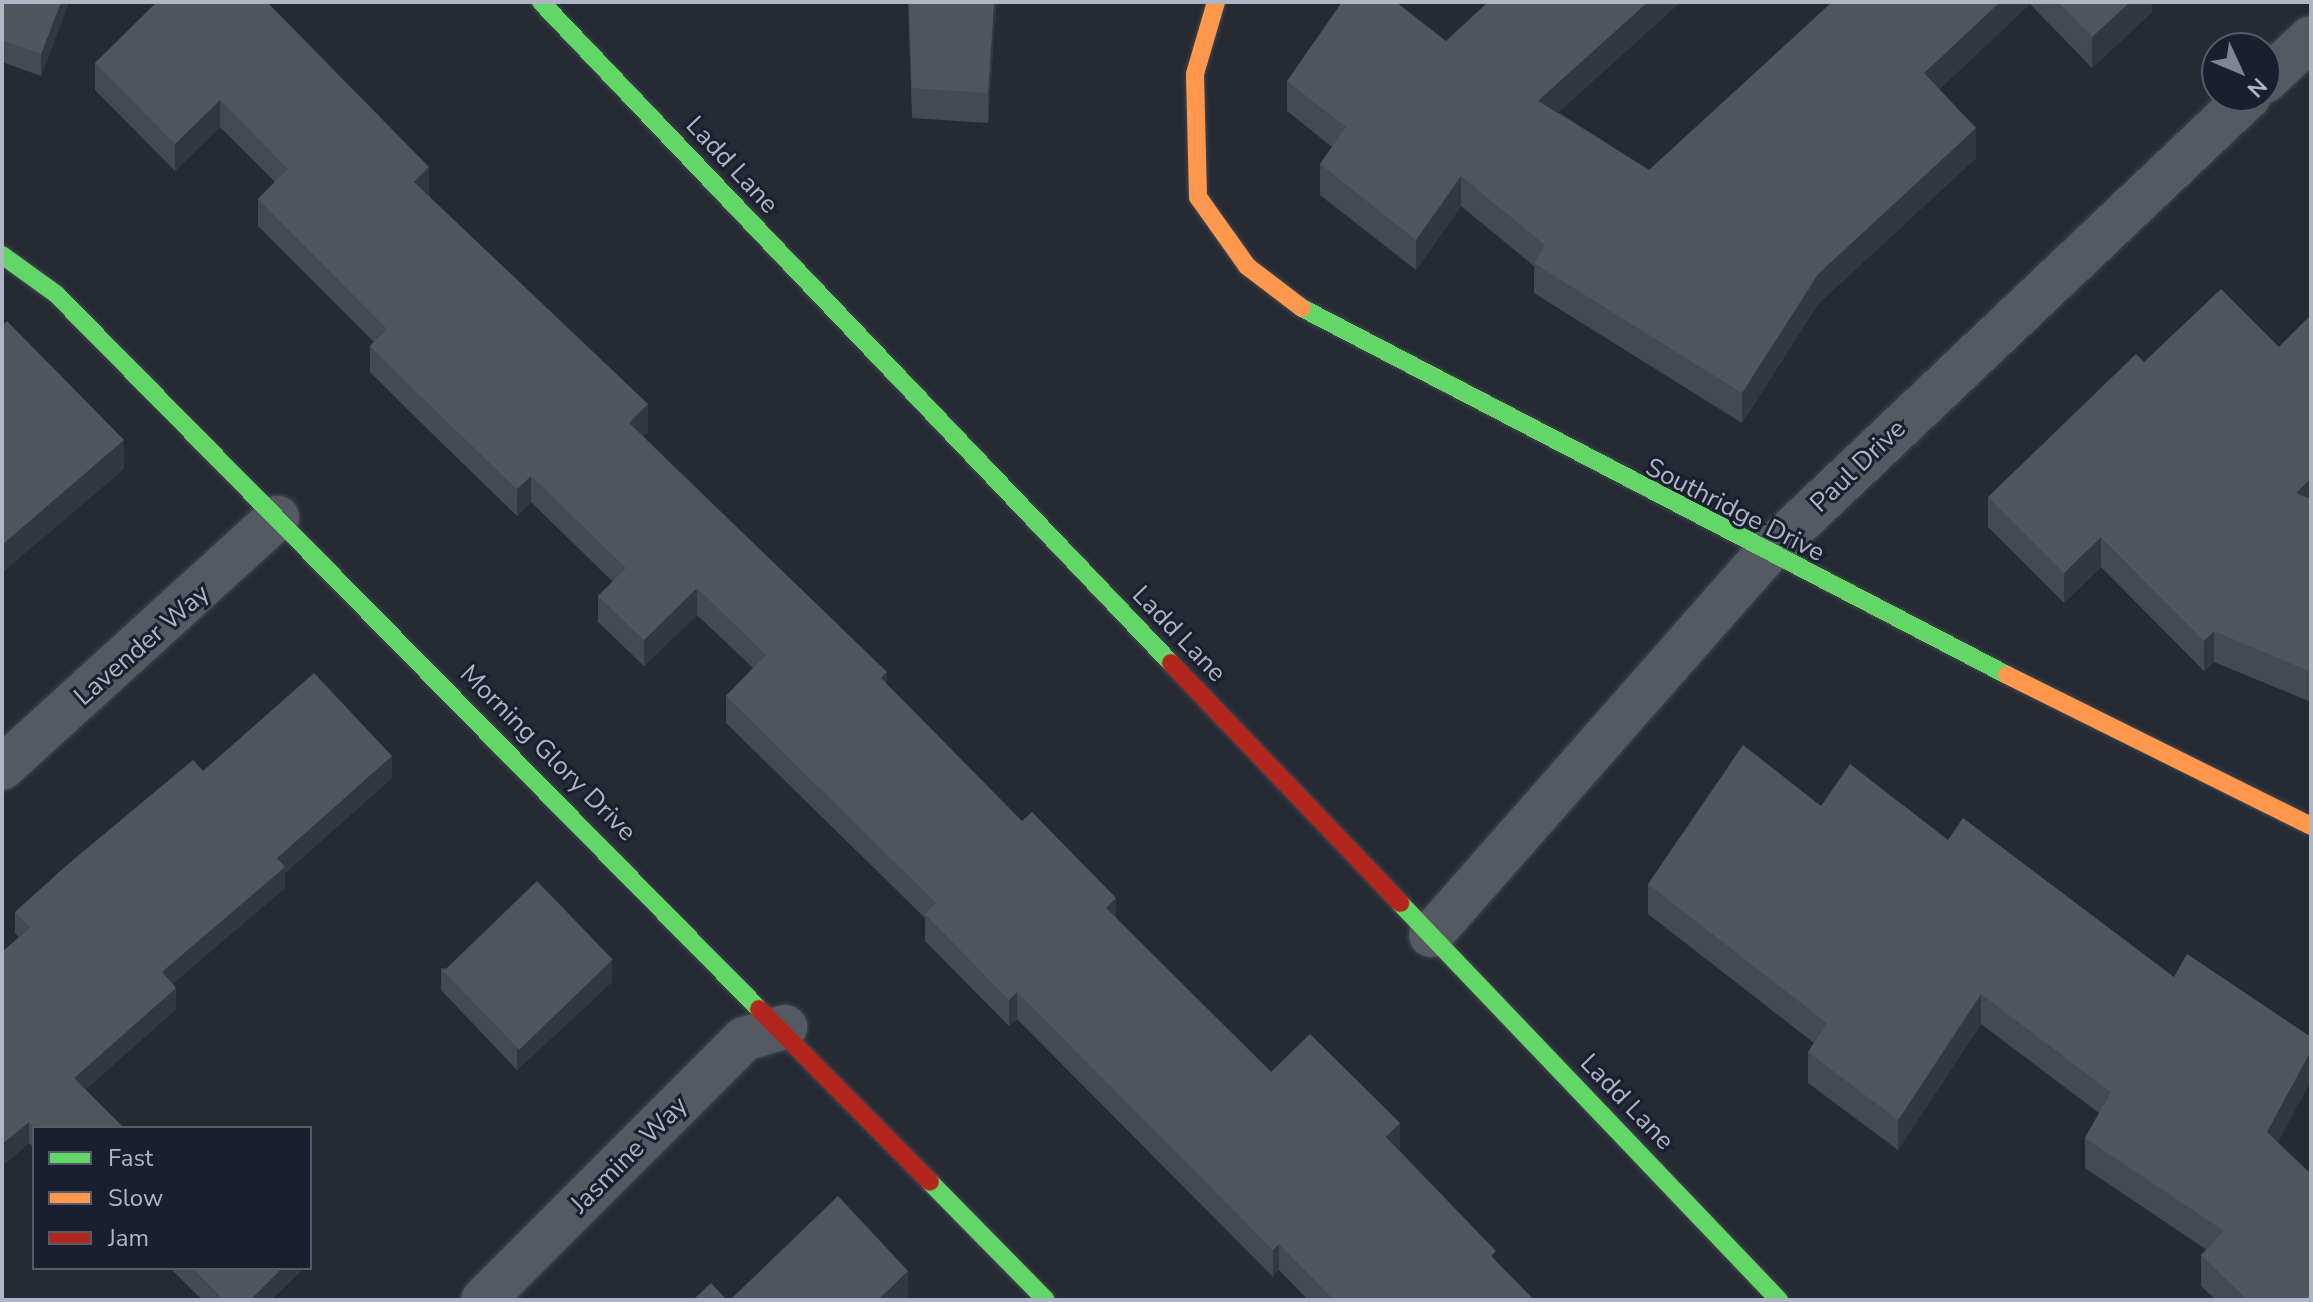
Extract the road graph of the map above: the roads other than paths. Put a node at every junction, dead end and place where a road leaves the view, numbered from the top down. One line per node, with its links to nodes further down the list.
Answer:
1 (541, 2): 11 (street, Ladd Lane)
2 (1216, 2): 8 (street, Southridge Drive)
3 (2311, 38): 4 (street)
4 (2281, 66)
5 (2232, 112): 8 (street, Paul Drive)
6 (2, 255): 7 (street, Morning Glory Drive)
7 (277, 518): 9 (street, Lavender Way); 12 (street, Morning Glory Drive)
8 (1765, 555): 10 (street, Southridge Drive); 11 (street, Paul Drive)
9 (2, 768)
10 (2311, 826)
11 (1431, 935): 15 (street, Ladd Lane)
12 (785, 1027): 13 (street, Jasmine Way); 14 (street, Morning Glory Drive)
13 (483, 1300)
14 (1046, 1300)
15 (1779, 1300)

